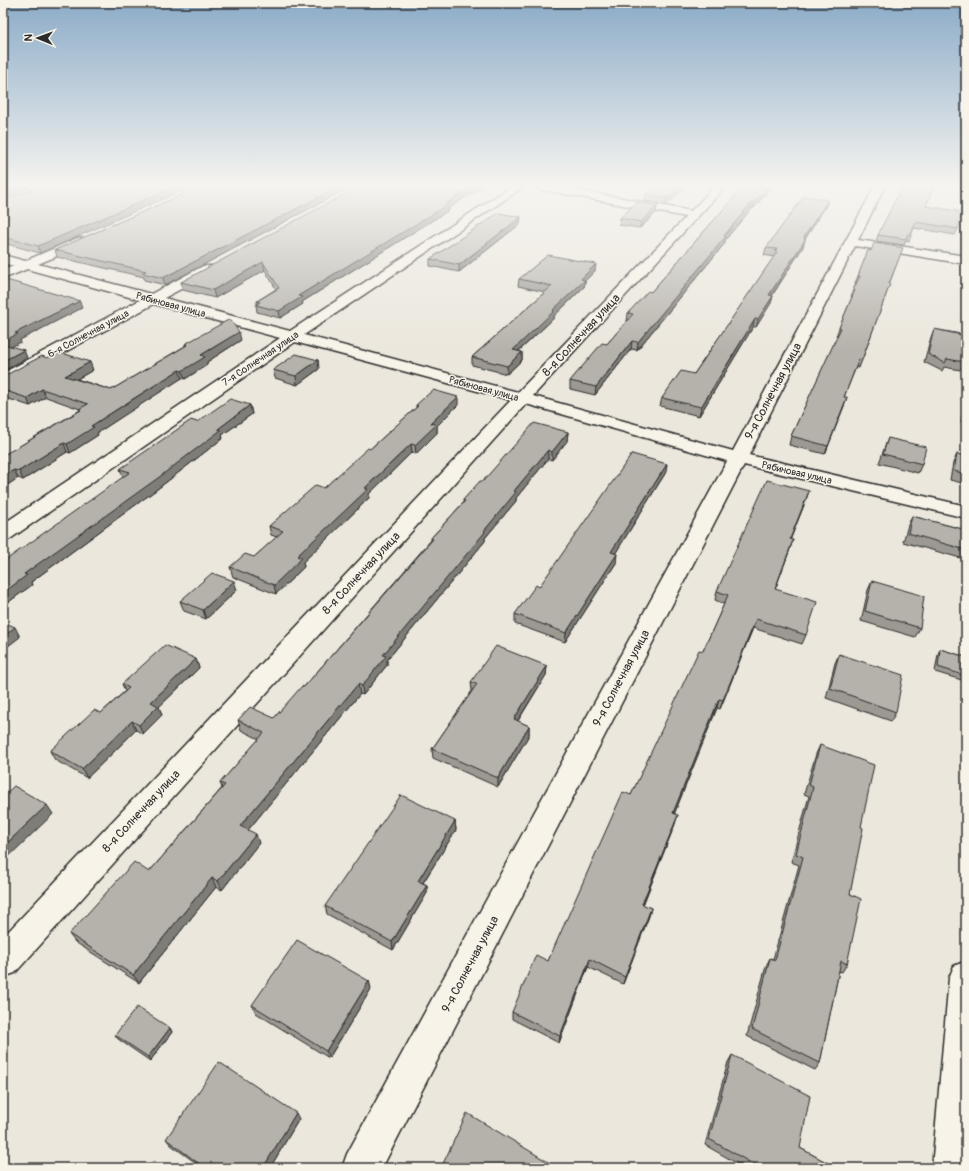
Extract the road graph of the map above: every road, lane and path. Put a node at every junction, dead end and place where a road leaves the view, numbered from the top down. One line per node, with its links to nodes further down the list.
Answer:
1 (84, 241): 8 (street)
2 (437, 241): 11 (street, 7-я Солнечная улица)
3 (670, 241): 13 (street, 8-я Солнечная улица)
4 (850, 242): 6 (street); 14 (street, 9-я Солнечная улица)
5 (3, 259): 8 (street, Рябиновая улица)
6 (966, 260)
7 (219, 263): 10 (street, 6-я Солнечная улица)
8 (27, 265): 9 (street); 10 (street, Рябиновая улица)
9 (3, 276)
10 (150, 299): 11 (street, Рябиновая улица); 12 (street, 6-я Солнечная улица)
11 (293, 336): 13 (street, Рябиновая улица); 16 (street, 7-я Солнечная улица)
12 (3, 379)
13 (522, 398): 14 (street, Рябиновая улица); 17 (street, 8-я Солнечная улица)
14 (738, 458): 15 (street, Рябиновая улица); 19 (street, 9-я Солнечная улица)
15 (966, 512)
16 (3, 534)
17 (3, 961)
18 (966, 978): 20 (street)
19 (361, 1168)
20 (951, 1168)

